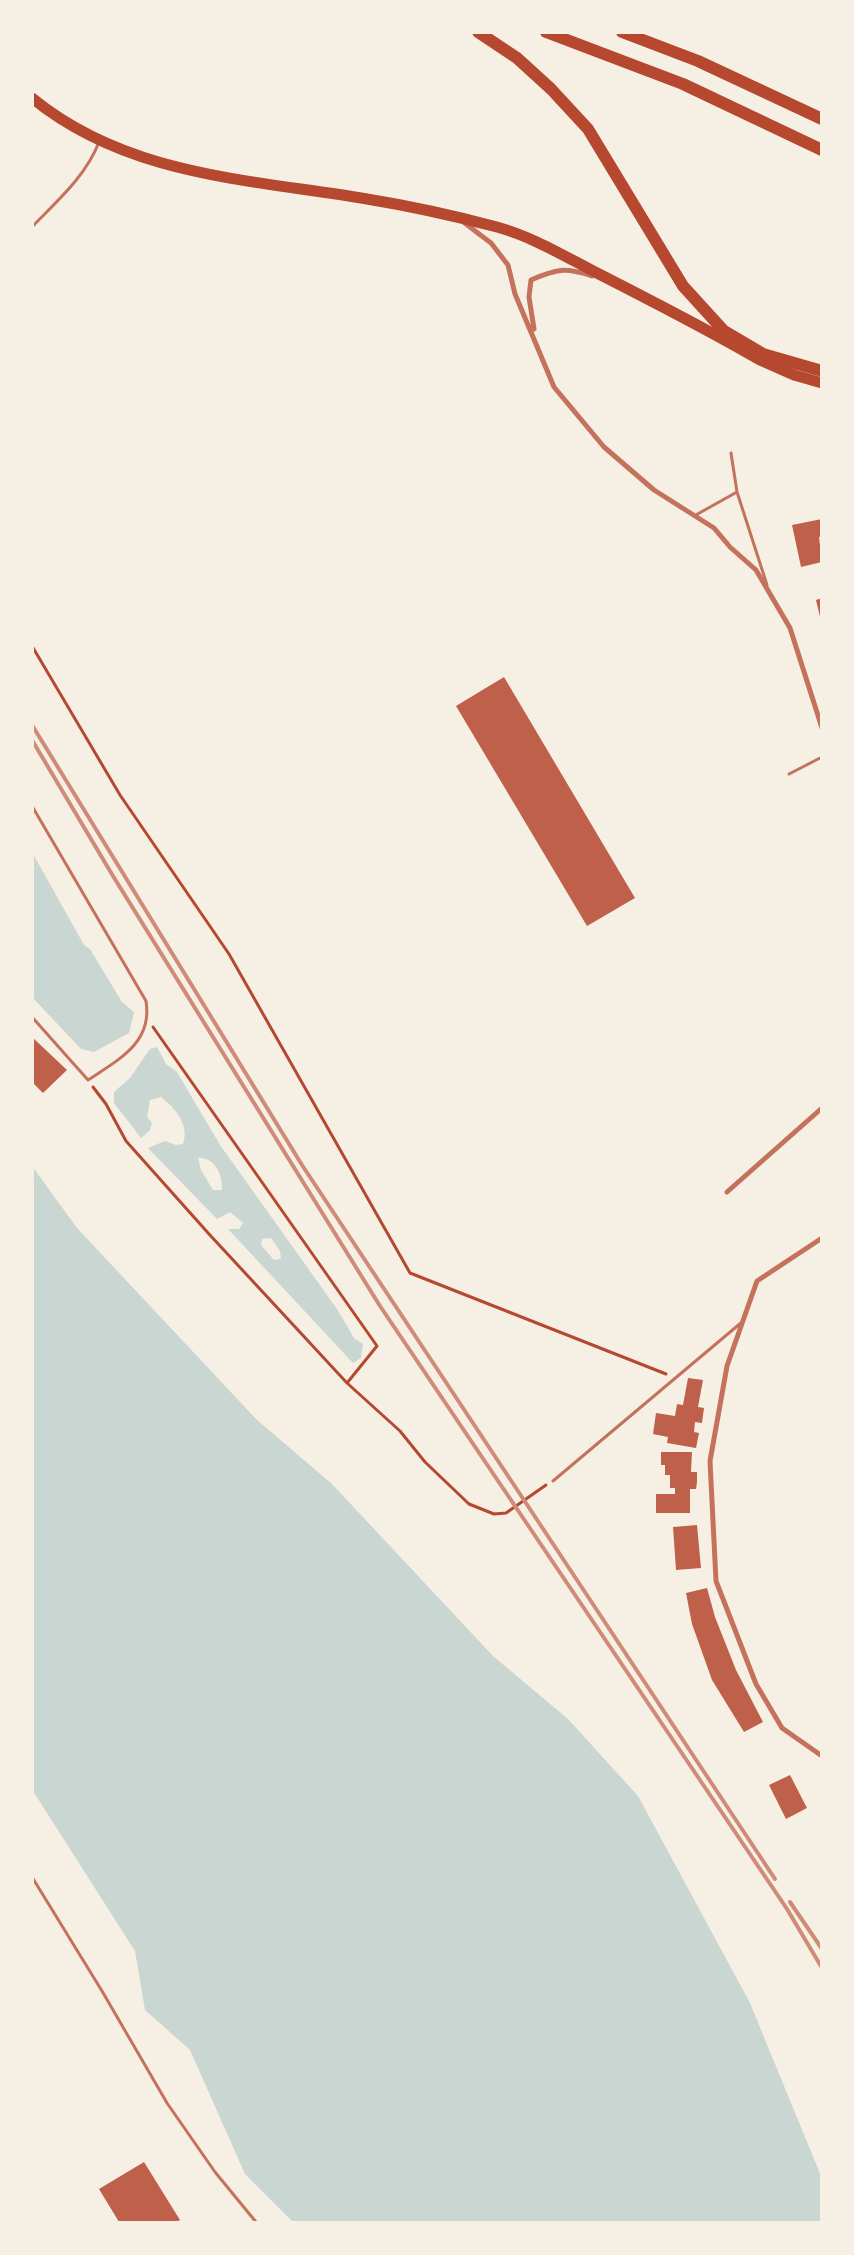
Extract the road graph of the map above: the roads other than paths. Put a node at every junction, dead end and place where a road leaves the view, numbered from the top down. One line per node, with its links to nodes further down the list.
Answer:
1 (478, 32): 12 (highway)
2 (546, 32): 7 (highway)
3 (622, 32): 5 (highway)
4 (32, 98): 6 (highway)
5 (822, 119)
6 (100, 141): 8 (highway); 9 (lane)
7 (822, 150)
8 (457, 218): 10 (highway); 11 (street)
9 (32, 227)
10 (618, 284): 11 (street); 13 (highway)
11 (538, 344): 16 (street)
12 (822, 371)
13 (822, 383)
14 (731, 453): 15 (lane)
15 (737, 492): 16 (lane); 17 (lane)
16 (694, 516): 17 (street)
17 (771, 595): 18 (street)
18 (822, 728)
19 (822, 757): 20 (lane)
20 (789, 774)
21 (32, 806): 22 (lane)
22 (32, 1016)
23 (822, 1108): 24 (street)
24 (727, 1192)
25 (822, 1238): 26 (street)
26 (742, 1322): 27 (lane); 28 (street)
27 (552, 1481)
28 (822, 1756)
29 (32, 1877): 30 (lane)
30 (256, 2222)

